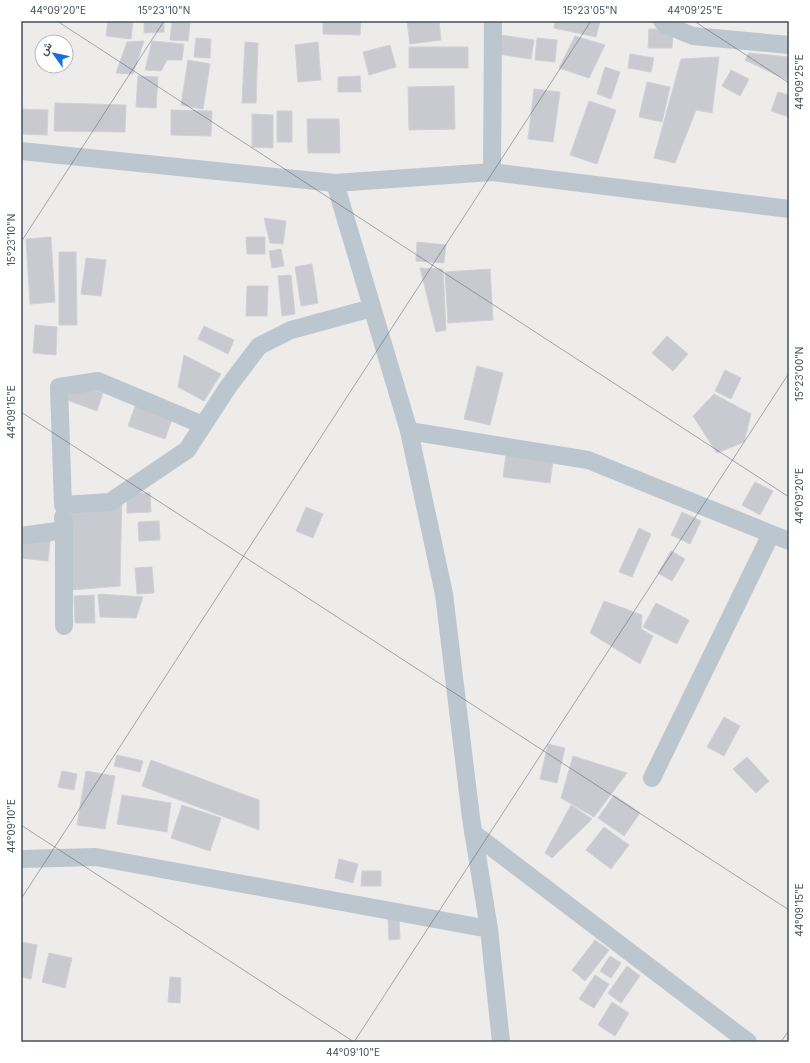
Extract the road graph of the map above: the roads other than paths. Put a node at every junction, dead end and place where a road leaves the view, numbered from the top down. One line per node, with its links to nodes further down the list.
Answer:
1 (493, 21): 5 (street)
2 (662, 21): 3 (street)
3 (789, 46)
4 (21, 151): 6 (street)
5 (492, 172): 6 (street); 7 (street)
6 (335, 183): 8 (street)
7 (789, 209)
8 (372, 308): 9 (street); 10 (street)
9 (203, 425): 11 (street); 11 (street)
10 (409, 432): 13 (street); 18 (street)
11 (63, 505): 12 (street)
12 (64, 530): 14 (street); 16 (street)
13 (771, 534): 15 (street); 17 (street)
14 (21, 536)
15 (789, 541)
16 (64, 626)
17 (652, 778)
18 (474, 833): 20 (street); 22 (street)
19 (21, 859): 20 (street)
20 (489, 929): 21 (street)
21 (501, 1042)
22 (748, 1042)

